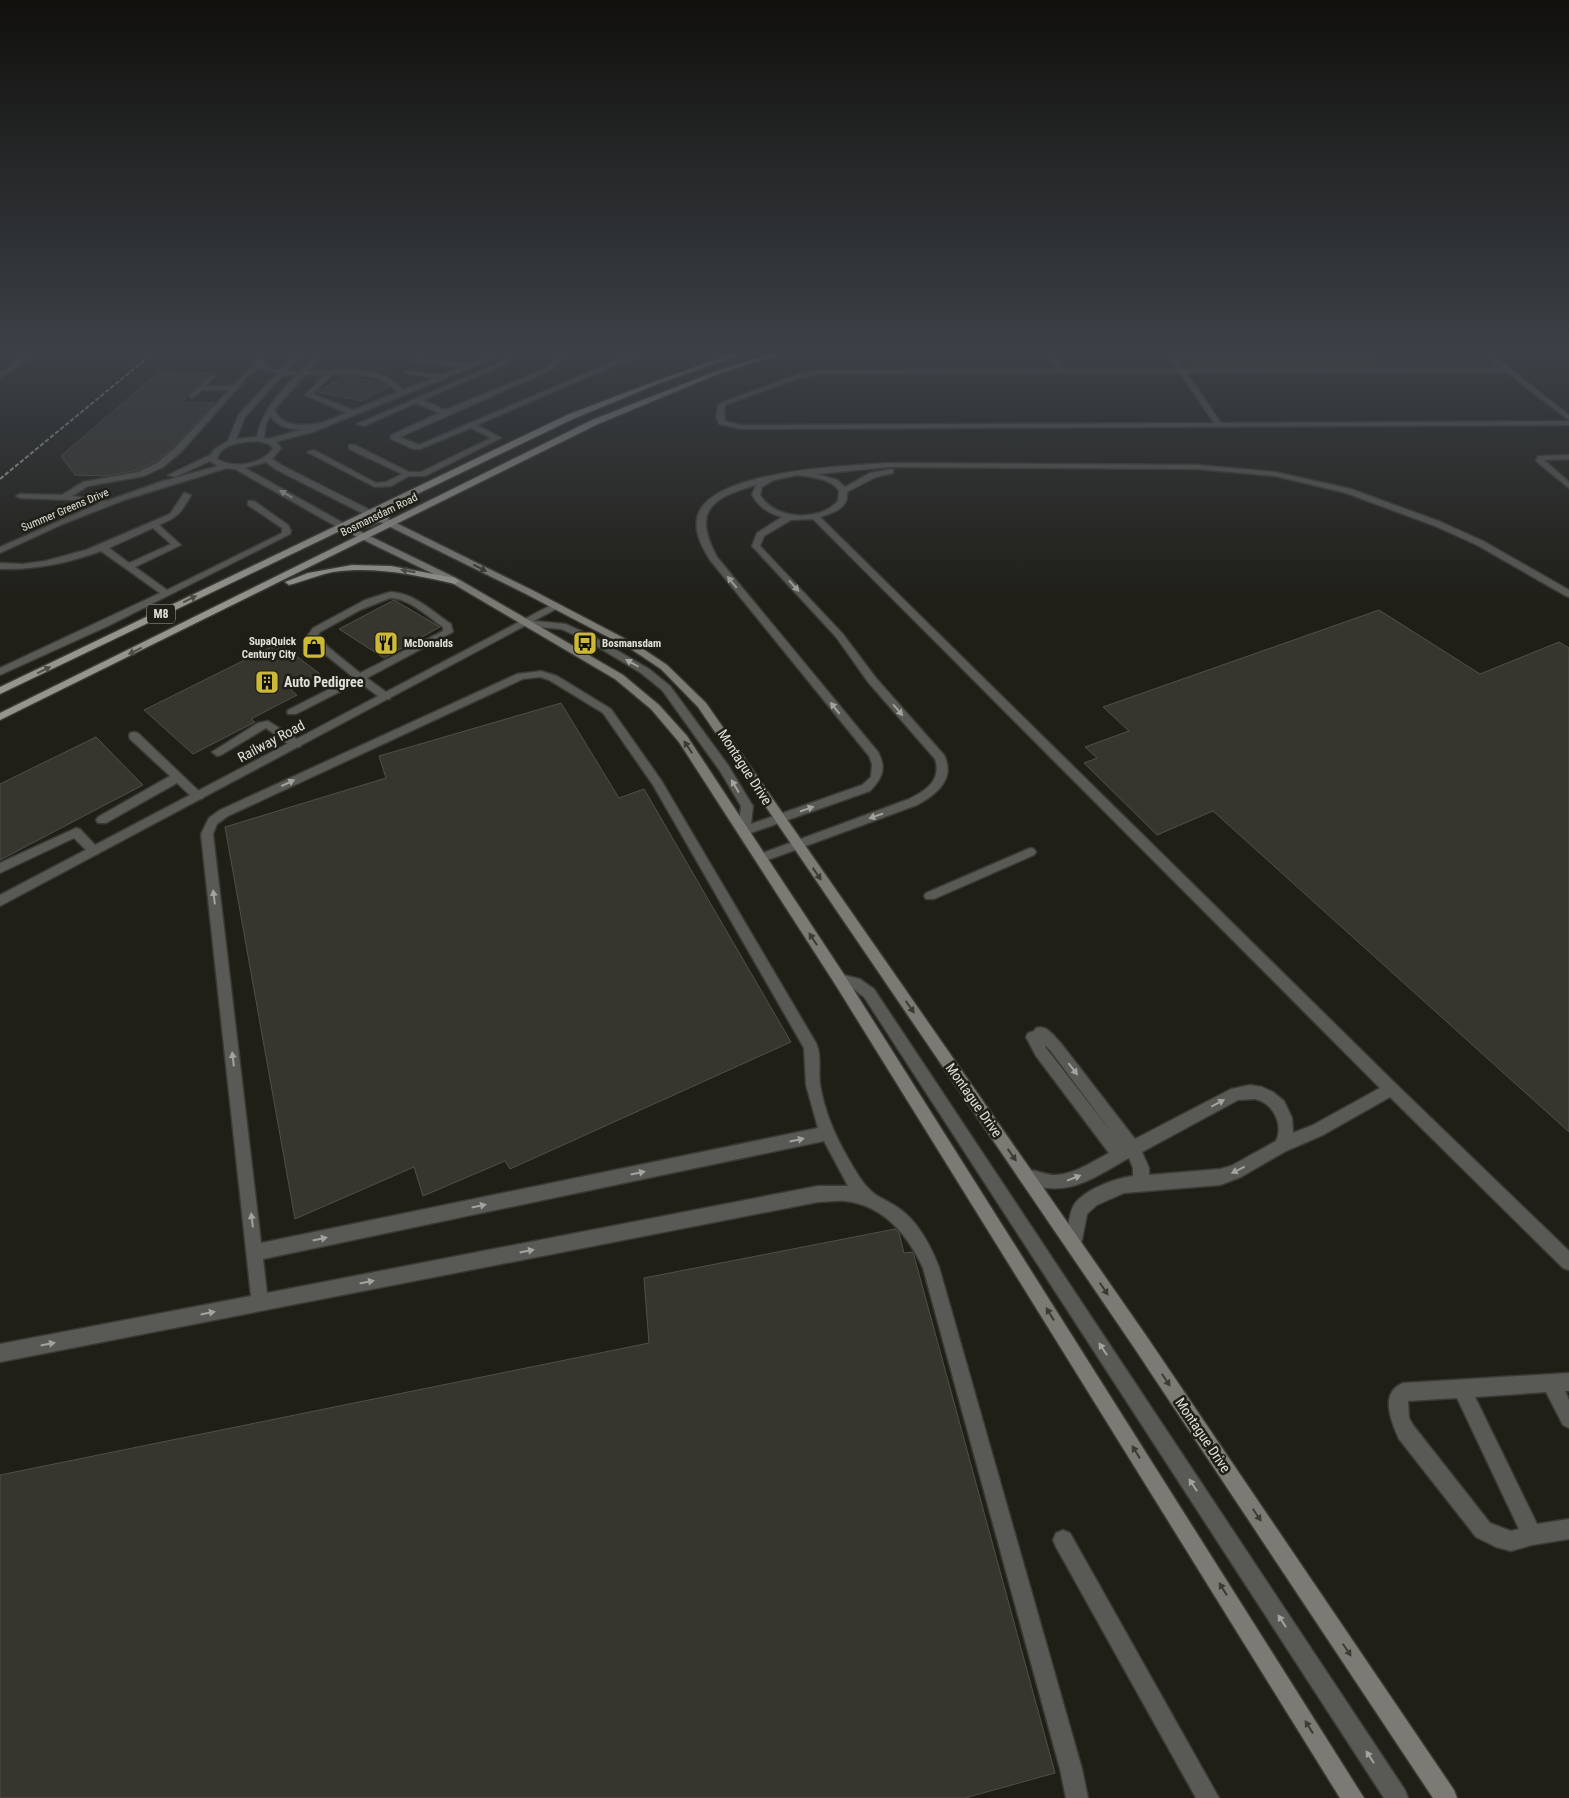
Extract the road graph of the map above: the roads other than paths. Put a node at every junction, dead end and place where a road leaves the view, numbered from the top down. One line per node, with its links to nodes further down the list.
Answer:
1 (189, 438): 28 (street)
2 (233, 438): 10 (street)
3 (299, 438): 11 (street)
4 (396, 438): 5 (street)
5 (439, 438)
6 (497, 438): 21 (street)
7 (526, 438): 32 (main road, Bosmansdam Road / M8)
8 (563, 438): 13 (main road, Bosmansdam Road / M8)
9 (260, 439): 10 (street); 11 (street)
10 (231, 443): 15 (street, Summer Greens Drive)
11 (274, 444): 17 (street)
12 (352, 447): 21 (street)
13 (536, 450): 35 (main road); 36 (main road, Bosmansdam Road / M8)
14 (311, 452): 21 (street)
15 (213, 457): 18 (street); 29 (street, Summer Greens Drive)
16 (1569, 457): 24 (street)
17 (267, 459): 19 (street, Summer Greens Drive); 32 (street)
18 (226, 466): 19 (street, Summer Greens Drive); 30 (street, Summer Greens Drive)
19 (237, 466): 38 (street, one-way to 19)
20 (917, 467): 22 (street); 25 (street); 46 (street)
21 (408, 474)
22 (797, 474): 23 (street); 25 (street)
23 (774, 477): 34 (street); 61 (street, one-way to 23)
24 (1569, 486)
25 (843, 491): 33 (street)
26 (20, 496): 28 (street)
27 (187, 496): 37 (street)
28 (63, 498): 29 (street)
29 (97, 502): 30 (street); 41 (street, Summer Greens Drive)
30 (108, 503): 41 (street, Summer Greens Drive)
31 (251, 503): 45 (street)
32 (369, 513): 35 (main road, Montague Drive); 38 (main road, Bosmansdam Road / M8)
33 (815, 516): 34 (street); 73 (street)
34 (789, 517): 64 (street, one-way to 64)
35 (382, 519): 36 (main road, Montague Drive); 38 (main road)
36 (391, 523): 39 (main road, Bosmansdam Road / M8); 47 (main road, Montague Drive, one-way to 47)
37 (153, 524): 40 (street); 43 (street)
38 (342, 526): 39 (main road); 52 (main road, Bosmansdam Road / M8, one-way to 38)
39 (363, 537): 44 (main road); 49 (main road, Bosmansdam Road / M8)
40 (102, 547): 42 (street); 43 (street)
41 (0, 550)
42 (0, 566)
43 (129, 566): 45 (street)
44 (455, 581): 48 (main road); 49 (main road, one-way to 49)
45 (165, 593): 50 (street)
46 (1569, 594)
47 (555, 606): 48 (street, Railway Road); 61 (main road, Montague Drive)
48 (525, 622): 53 (street, Railway Road); 63 (main road, one-way to 48); 63 (street, one-way to 48)
49 (179, 630): 55 (main road, Bosmansdam Road / M8, one-way to 55)
50 (0, 672)
51 (360, 677): 51 (street); 53 (street); 54 (street)
52 (0, 691)
53 (386, 697): 57 (street, Railway Road)
54 (292, 712)
55 (0, 716)
56 (134, 736): 59 (street)
57 (296, 744): 58 (street); 60 (street, Railway Road)
58 (217, 752)
59 (178, 777): 60 (street); 62 (street)
60 (198, 796): 65 (street, Railway Road)
61 (780, 819): 63 (street); 64 (main road, Montague Drive)
62 (102, 820)
63 (744, 831): 67 (main road)
64 (797, 844): 67 (street); 77 (main road, Montague Drive, one-way to 77)
65 (94, 851): 68 (street); 70 (street, Railway Road)
66 (1030, 852): 69 (street)
67 (761, 858): 71 (main road, one-way to 67)
68 (0, 868)
69 (930, 896)
70 (0, 901)
71 (840, 980): 93 (main road, one-way to 71); 94 (street, one-way to 71)
72 (1037, 1035): 76 (street)
73 (1391, 1088): 75 (street); 82 (street)
74 (828, 1134): 79 (street); 81 (street, one-way to 74); 81 (street, one-way to 74)
75 (1281, 1146): 76 (street, one-way to 75); 78 (street, one-way to 78)
76 (1127, 1151): 77 (street, one-way to 76); 78 (street)
77 (1027, 1176): 80 (main road, Montague Drive)
78 (1141, 1182): 80 (street)
79 (869, 1199): 83 (street, one-way to 79); 91 (street)
80 (1074, 1244): 95 (main road, Montague Drive, one-way to 95)
81 (255, 1253): 83 (street)
82 (1569, 1262)
83 (260, 1303): 84 (street, one-way to 83)
84 (0, 1353)
85 (1560, 1382): 86 (street); 87 (street)
86 (1462, 1389): 89 (street); 89 (street)
87 (1569, 1419)
88 (1569, 1530): 89 (street)
89 (1532, 1535)
90 (1063, 1540): 92 (street)
91 (1077, 1798)
92 (1208, 1798)
93 (1354, 1798)
94 (1397, 1798)
95 (1446, 1798)

